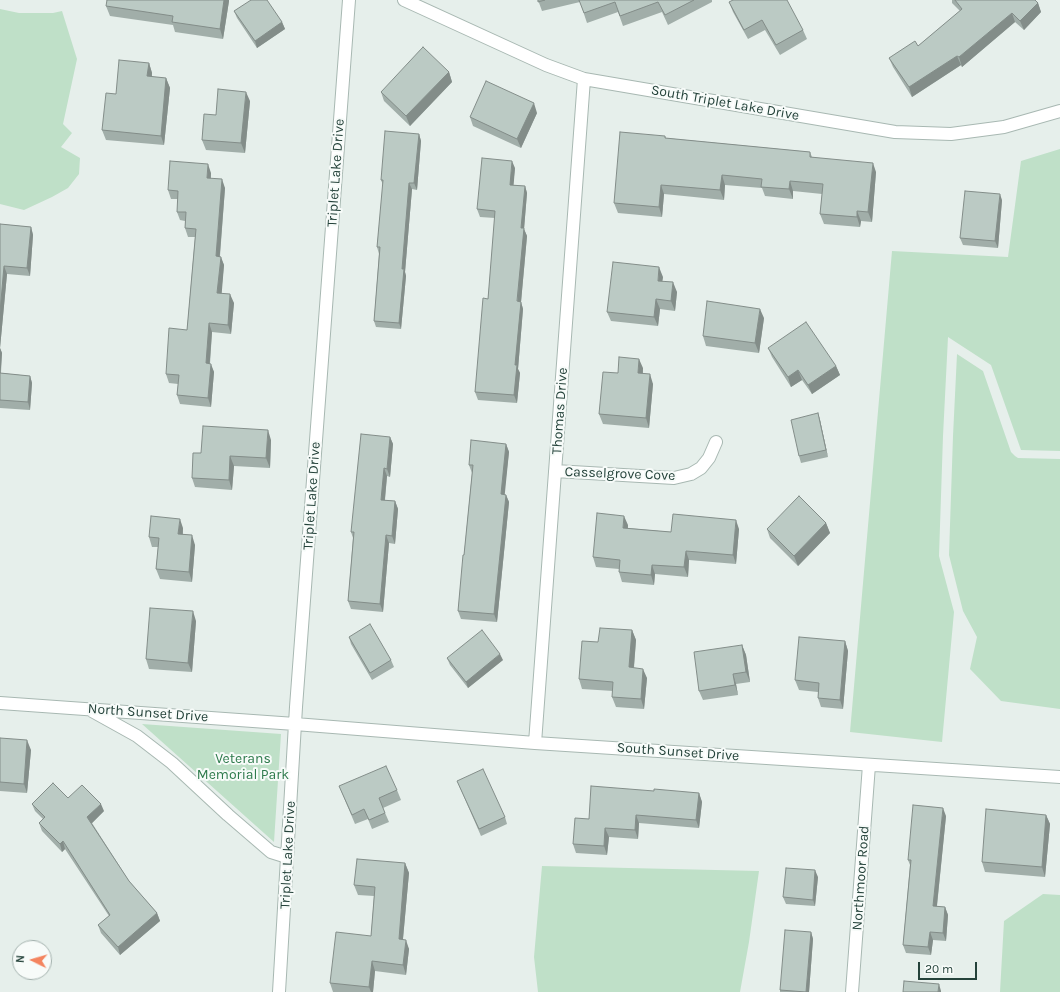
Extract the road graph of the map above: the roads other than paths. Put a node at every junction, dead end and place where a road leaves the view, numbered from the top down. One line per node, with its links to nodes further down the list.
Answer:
1 (349, 0): 9 (street, Triplet Lake Drive)
2 (404, 0): 3 (street, South Triplet Lake Drive)
3 (584, 79): 4 (street, South Triplet Lake Drive); 6 (street, Thomas Drive)
4 (1060, 111)
5 (716, 442): 6 (street, Casselgrove Cove)
6 (555, 471): 10 (street, Thomas Drive)
7 (0, 703): 8 (street, North Sunset Drive)
8 (89, 709): 9 (street, North Sunset Drive); 13 (street)
9 (295, 724): 10 (street, South Sunset Drive); 13 (street, Triplet Lake Drive)
10 (535, 743): 11 (street, South Sunset Drive)
11 (870, 765): 12 (street, South Sunset Drive); 15 (street, Northmoor Road)
12 (1060, 777)
13 (287, 857): 14 (street, Triplet Lake Drive)
14 (280, 992)
15 (852, 992)

